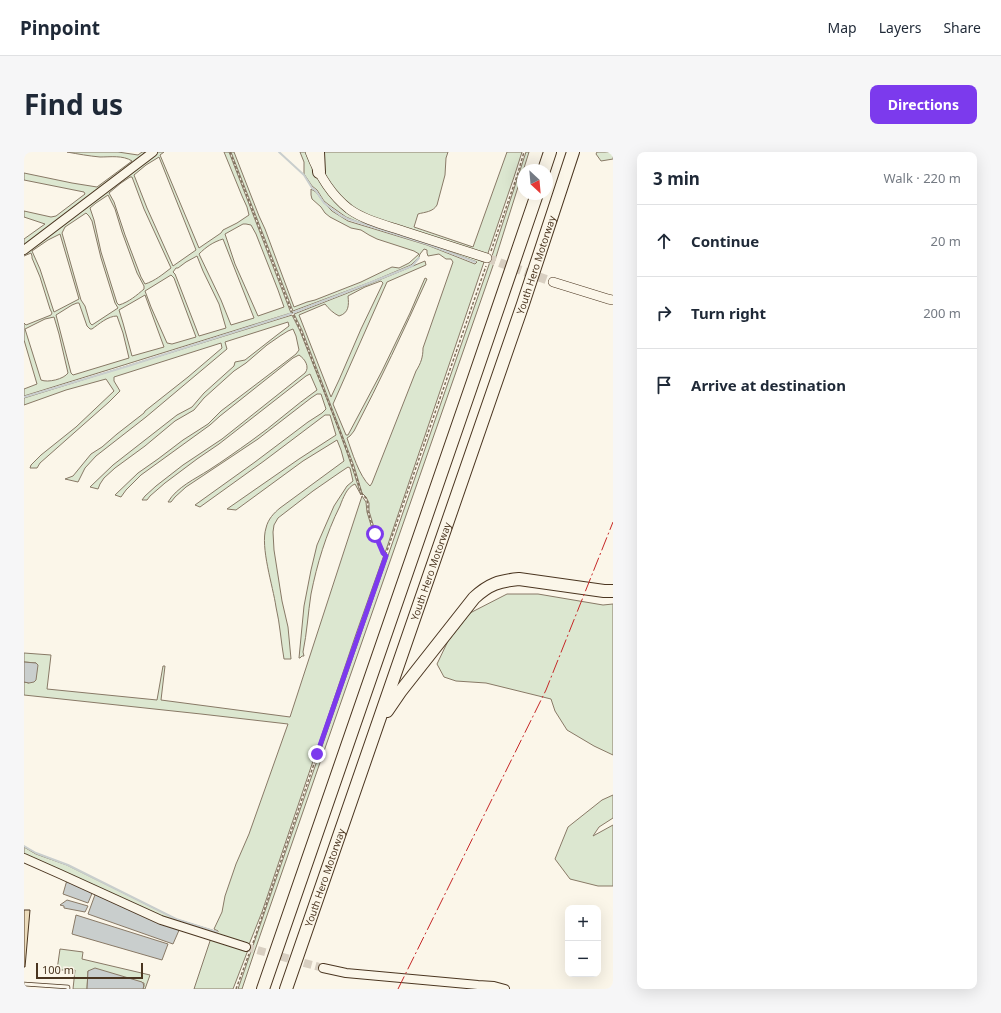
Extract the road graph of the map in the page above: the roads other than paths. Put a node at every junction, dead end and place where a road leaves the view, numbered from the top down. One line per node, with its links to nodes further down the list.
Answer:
1 (153, 152): 9 (street)
2 (310, 152): 7 (main road)
3 (318, 152): 7 (highway)
4 (550, 152): 6 (highway)
5 (573, 152): 14 (highway, Youth Hero Motorway)
6 (546, 164)
7 (319, 172): 10 (main road)
8 (535, 200): 20 (highway)
9 (24, 250)
10 (488, 257)
11 (553, 282): 12 (main road)
12 (613, 300)
13 (613, 591): 14 (highway)
14 (374, 734): 21 (highway, Youth Hero Motorway)
15 (24, 858): 16 (street)
16 (249, 950)
17 (323, 968): 22 (street)
18 (24, 984): 19 (lane)
19 (68, 989)
20 (263, 989)
21 (286, 989)
22 (504, 989)

